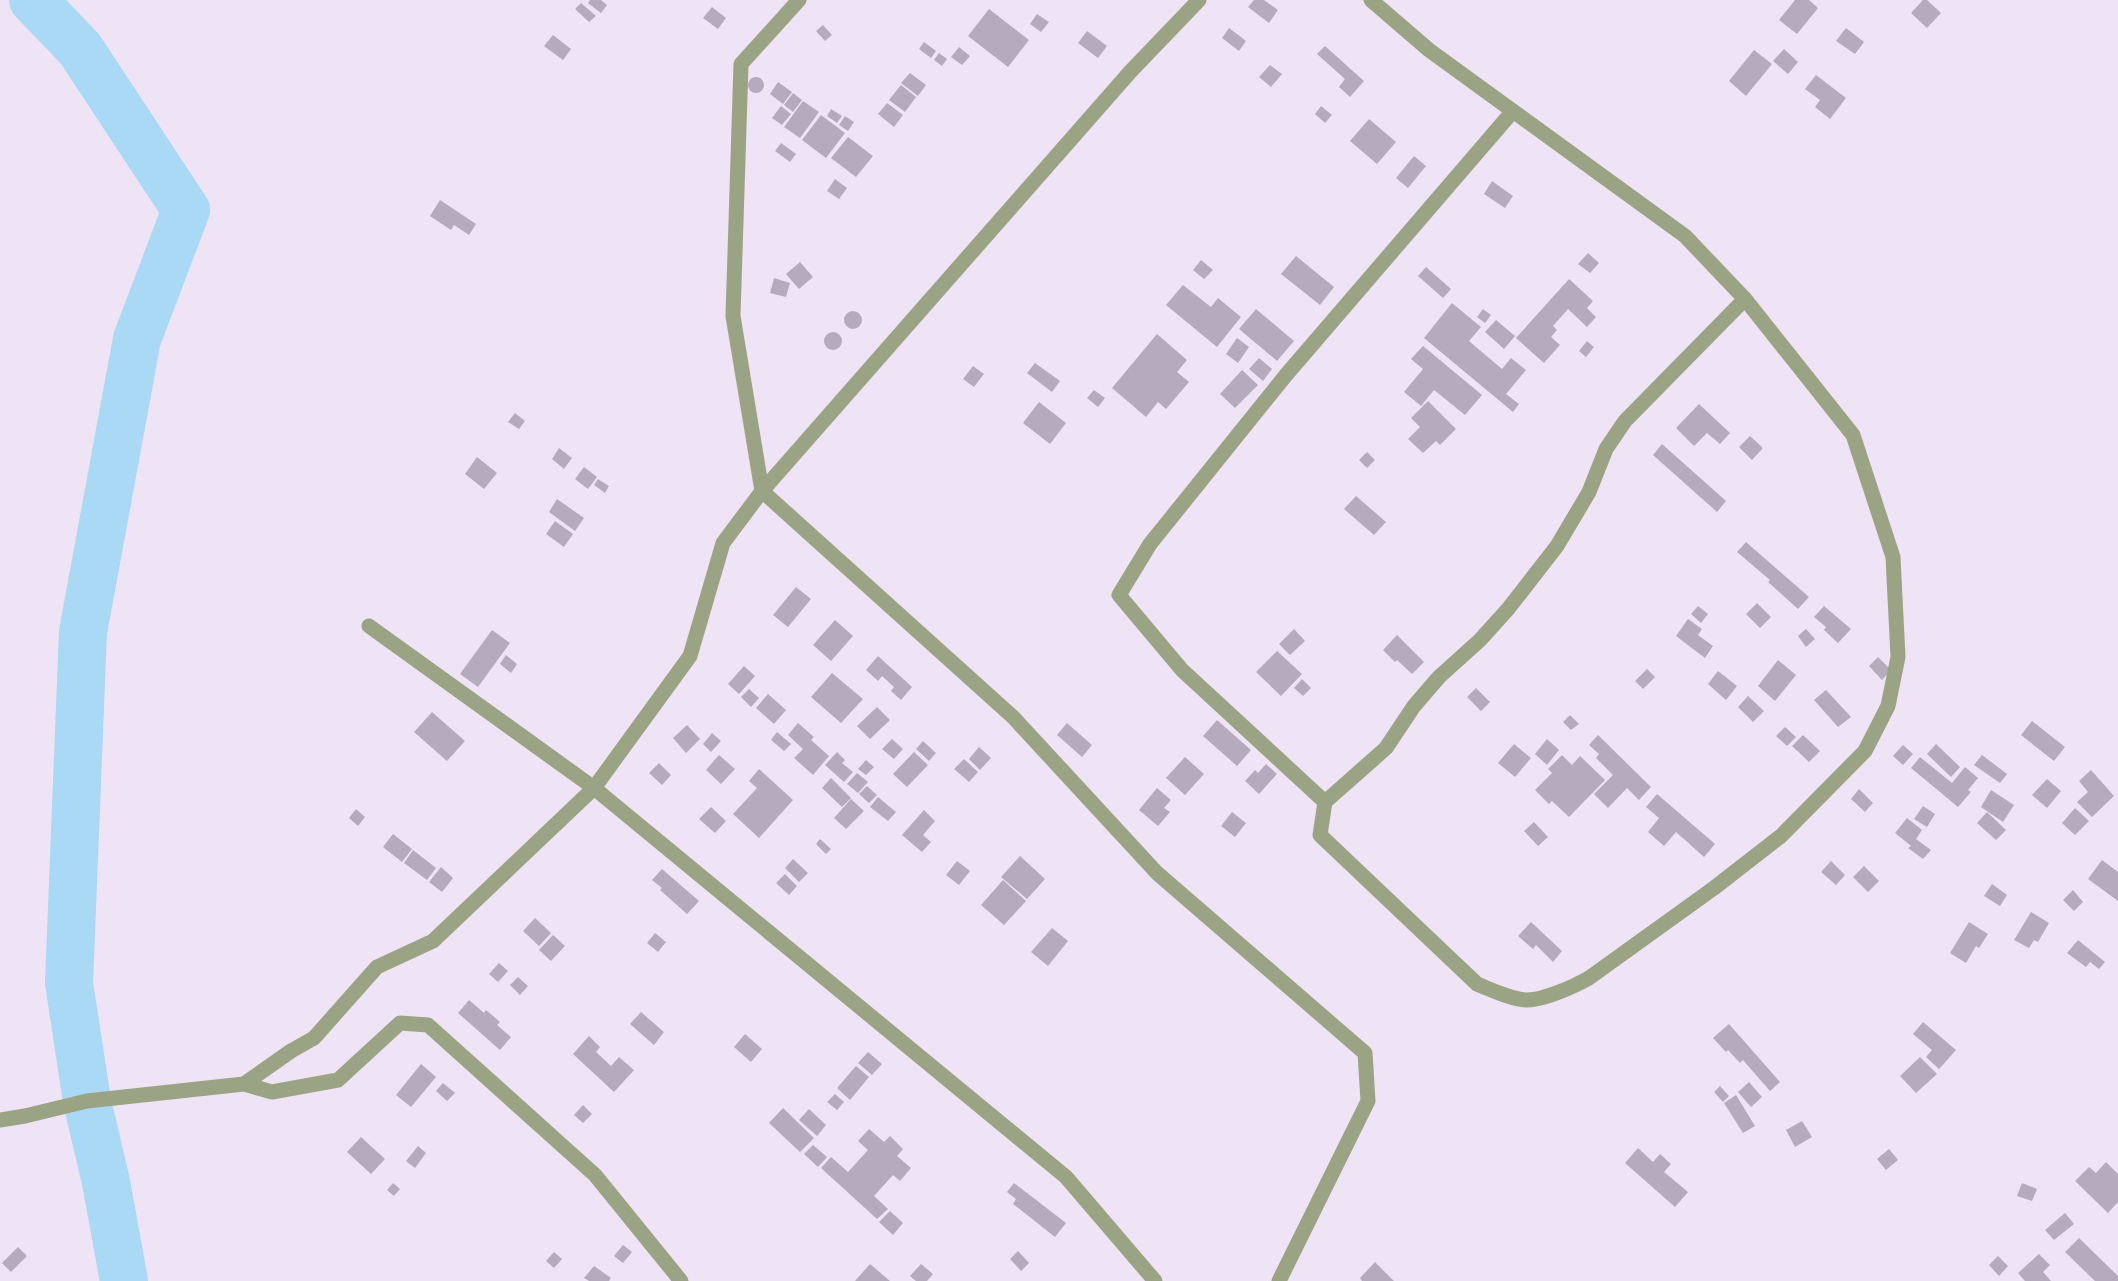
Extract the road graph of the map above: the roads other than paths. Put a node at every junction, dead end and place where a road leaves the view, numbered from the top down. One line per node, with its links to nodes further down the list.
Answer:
1 (799, 0): 6 (street)
2 (1199, 0): 6 (street)
3 (1371, 0): 4 (street)
4 (1513, 111): 5 (street); 9 (street)
5 (1745, 299): 9 (street); 9 (street)
6 (762, 491): 8 (street); 14 (street)
7 (369, 626): 8 (street)
8 (594, 788): 10 (street); 13 (street)
9 (1325, 802)
10 (244, 1084): 11 (street); 12 (street)
11 (0, 1120)
12 (681, 1281)
13 (1155, 1281)
14 (1279, 1281)

